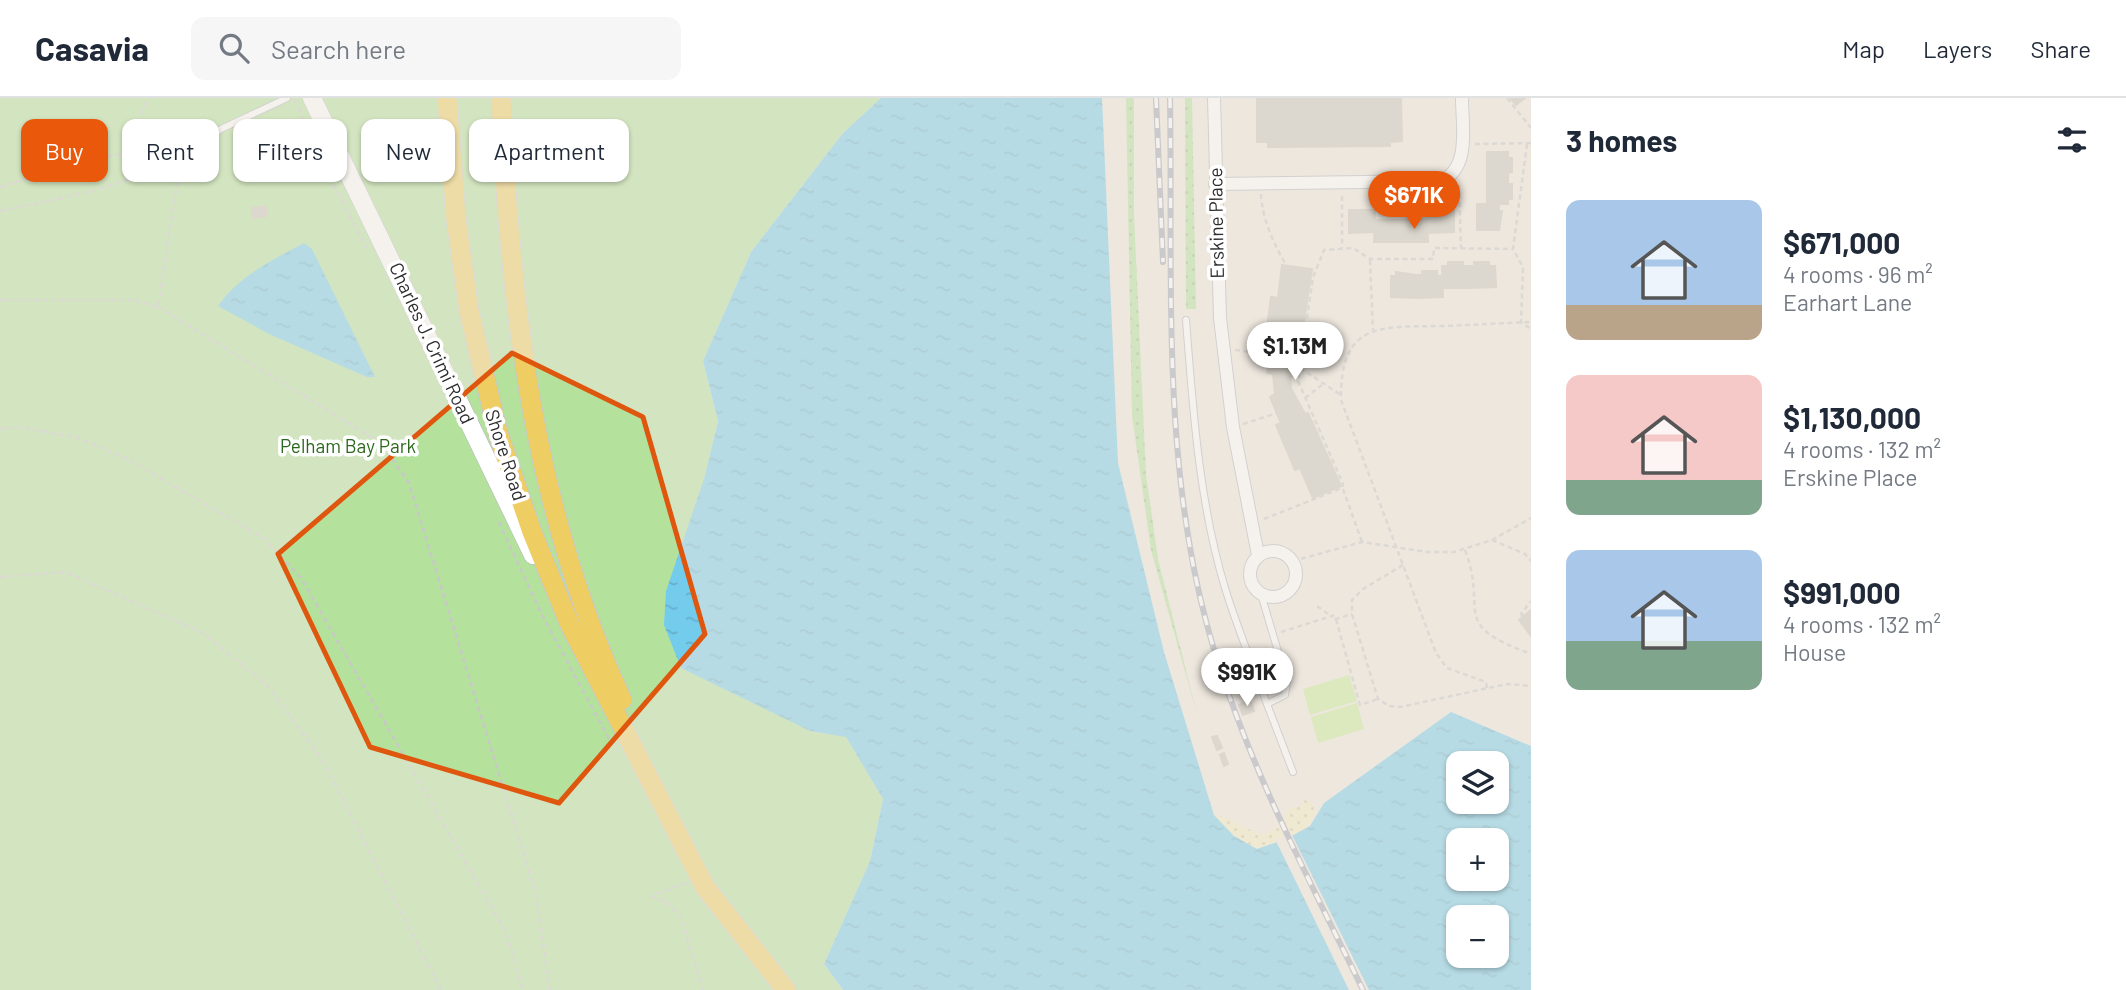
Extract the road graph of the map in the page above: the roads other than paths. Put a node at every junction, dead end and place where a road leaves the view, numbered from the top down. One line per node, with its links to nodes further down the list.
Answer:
1 (287, 98): 7 (lane)
2 (312, 98): 12 (main road, Charles J. Crimi Road)
3 (447, 98): 12 (main road, Shore Road)
4 (501, 98): 15 (main road, Shore Road)
5 (1214, 98): 8 (street, Erskine Place)
6 (1462, 98): 8 (street)
7 (219, 131)
8 (1215, 184): 10 (street, Erskine Place)
9 (1186, 320): 13 (lane)
10 (1258, 555): 11 (street, Erskine Place); 11 (street)
11 (1261, 594): 13 (lane)
12 (570, 625): 15 (main road, Shore Road)
13 (1267, 704): 14 (lane)
14 (1293, 772)
15 (655, 785): 16 (main road, Shore Road)
16 (786, 990)

